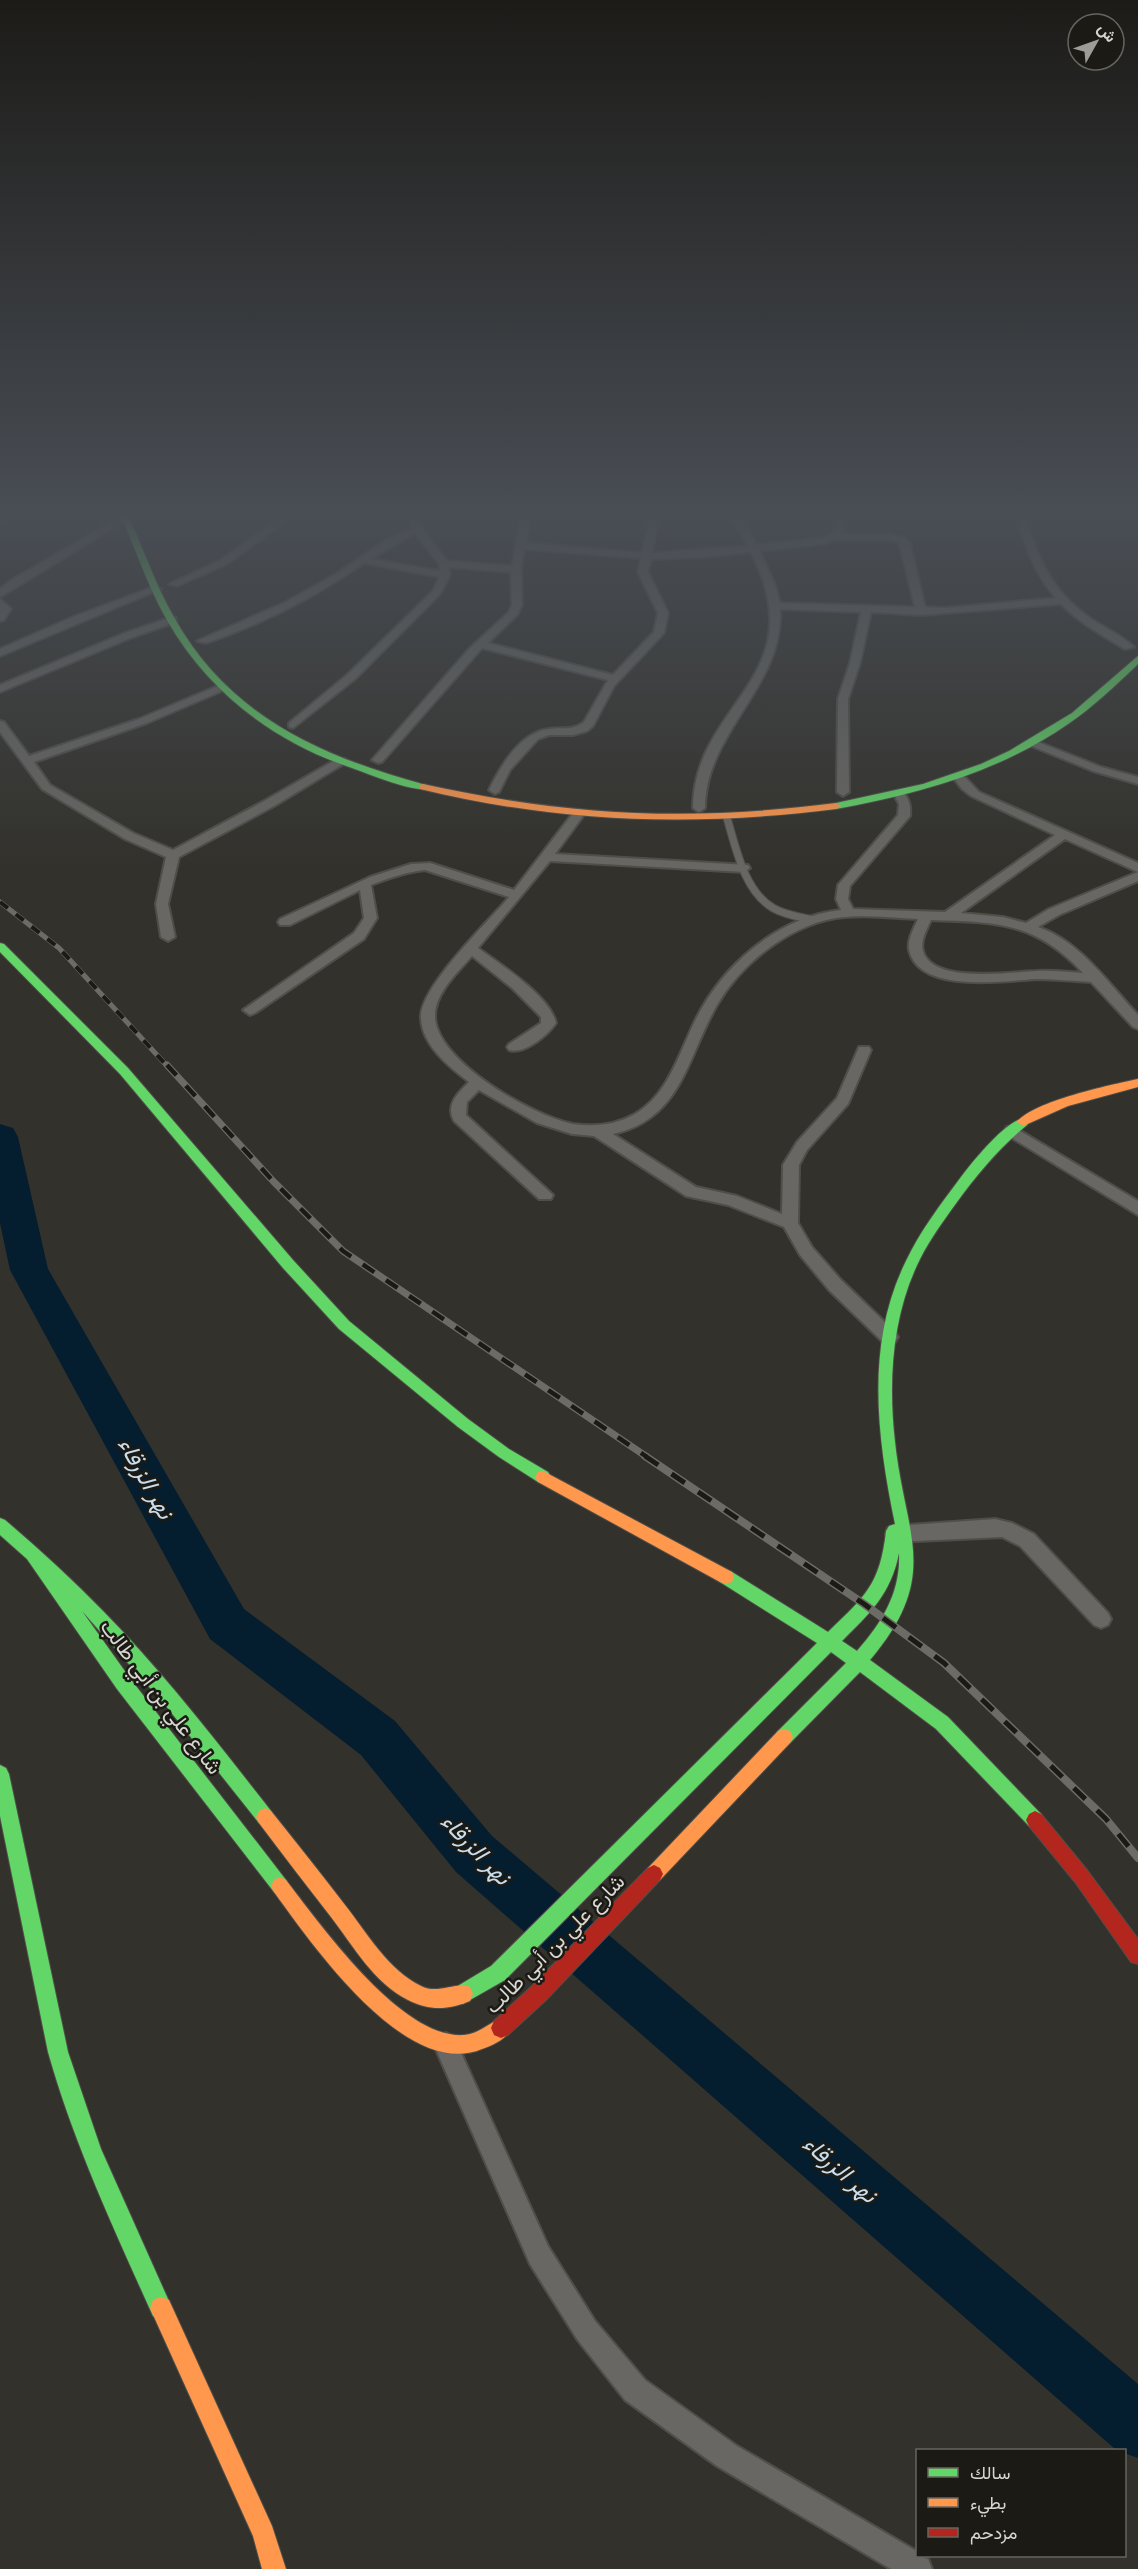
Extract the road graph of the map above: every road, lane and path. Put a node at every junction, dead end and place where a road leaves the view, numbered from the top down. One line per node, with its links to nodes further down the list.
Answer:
1 (50, 631): 14 (street)
2 (143, 631): 19 (street)
3 (178, 631): 18 (street)
4 (217, 631): 11 (street)
5 (398, 631): 21 (street)
6 (494, 631): 12 (street)
7 (660, 631): 16 (street)
8 (776, 631): 31 (street)
9 (862, 631): 29 (street)
10 (1098, 631): 13 (street)
11 (200, 636): 21 (street)
12 (480, 644): 16 (street); 23 (street)
13 (1126, 650): 15 (street)
14 (0, 653)
15 (1134, 662): 22 (street)
16 (614, 678): 28 (street)
17 (1092, 682): 29 (street)
18 (220, 688): 24 (street); 25 (street)
19 (0, 689)
20 (0, 724): 24 (street)
21 (293, 725): 23 (street)
22 (1033, 743): 26 (street); 27 (street)
23 (378, 760): 28 (street)
24 (25, 761): 36 (street)
25 (341, 761): 33 (street); 36 (street)
26 (958, 776): 30 (street); 35 (street)
27 (1138, 781)
28 (495, 790): 32 (street)
29 (843, 792): 31 (street)
30 (899, 793): 34 (street); 43 (street)
31 (699, 808): 32 (street)
32 (611, 813): 33 (street); 34 (street)
33 (577, 816): 37 (street)
34 (727, 818): 39 (lane)
35 (1064, 834): 38 (street); 45 (street)
36 (173, 855): 49 (street)
37 (547, 857): 39 (street); 42 (street)
38 (1138, 867)
39 (744, 868): 46 (lane)
40 (1138, 876): 48 (street)
41 (365, 885): 42 (street); 47 (street); 53 (street)
42 (517, 895): 51 (street)
43 (849, 913): 44 (street); 46 (street)
44 (926, 916): 45 (street); 52 (street)
45 (948, 916): 48 (street)
46 (813, 920): 60 (street)
47 (285, 922)
48 (1029, 926): 52 (street)
49 (168, 937)
50 (0, 946): 69 (street)
51 (471, 949): 55 (street); 57 (street)
52 (1095, 978): 54 (street)
53 (250, 1010)
54 (1137, 1022)
55 (514, 1047)
56 (864, 1050): 63 (street)
57 (478, 1082): 60 (street); 61 (street)
58 (1136, 1082): 59 (street, شارع علي بن أبي طالب)
59 (1012, 1131): 62 (street); 64 (street, شارع علي بن أبي طالب)
60 (599, 1132): 63 (street)
61 (545, 1195)
62 (1138, 1209)
63 (790, 1223): 64 (street)
64 (889, 1337): 66 (street, شارع علي بن أبي طالب)
65 (0, 1525): 67 (street, شارع علي بن أبي طالب)
66 (900, 1534): 68 (street); 69 (street, شارع علي بن أبي طالب); 70 (street, شارع علي بن أبي طالب)
67 (34, 1556): 69 (street, شارع علي بن أبي طالب); 74 (street, شارع علي بن أبي طالب)
68 (1101, 1619)
69 (831, 1643): 70 (street)
70 (857, 1661): 73 (street); 74 (street, شارع علي بن أبي طالب)
71 (0, 1774): 72 (street)
72 (9, 1864): 75 (street)
73 (1138, 1954)
74 (446, 2045): 76 (street)
75 (274, 2569)
76 (918, 2569)

